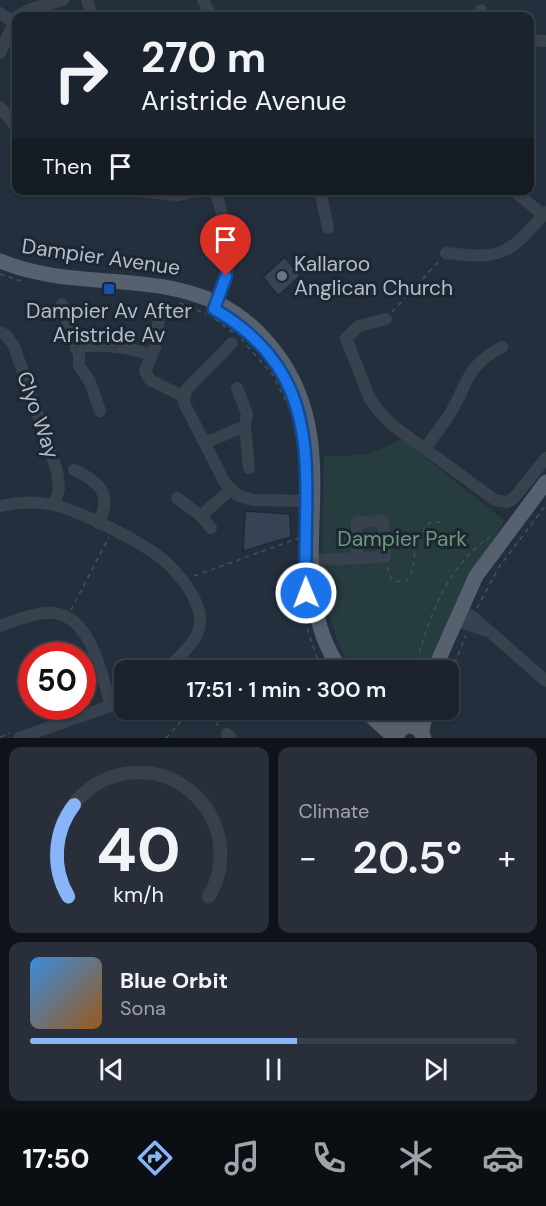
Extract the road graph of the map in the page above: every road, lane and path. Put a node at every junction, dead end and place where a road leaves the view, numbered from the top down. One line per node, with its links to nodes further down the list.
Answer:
1 (63, 0): 2 (street)
2 (26, 12)
3 (12, 28): 4 (street)
4 (0, 53)
5 (0, 107): 6 (street)
6 (12, 122)
7 (216, 195): 19 (street)
8 (321, 195): 11 (street)
9 (520, 195): 10 (street)
10 (545, 214): 12 (street)
11 (328, 228)
12 (446, 253): 21 (path)
13 (0, 261): 19 (main road, Dampier Avenue)
14 (0, 268): 19 (main road, Dampier Avenue)
15 (0, 274): 16 (path)
16 (27, 282)
17 (180, 303): 30 (path)
18 (62, 304): 25 (street)
19 (215, 306): 41 (main road, Dampier Avenue); 53 (main road, Dampier Avenue)
20 (160, 311): 26 (street)
21 (386, 319): 33 (street)
22 (0, 332): 42 (street, Clyo Way)
23 (232, 343): 28 (street)
24 (502, 347): 33 (street)
25 (76, 349): 26 (street); 29 (street)
26 (151, 356): 28 (street)
27 (237, 388): 31 (street)
28 (184, 397): 32 (street)
29 (100, 411)
30 (291, 412)
31 (245, 426): 32 (street); 35 (street)
32 (205, 443): 38 (street)
33 (426, 447): 34 (street)
34 (546, 458)
35 (249, 468)
36 (74, 470): 47 (street)
37 (546, 482): 56 (main road)
38 (231, 489): 41 (street); 45 (street)
39 (546, 494): 56 (main road)
40 (177, 498): 45 (street)
41 (306, 501): 60 (main road, Dampier Avenue)
42 (55, 505): 44 (street); 47 (street)
43 (546, 505): 56 (path)
44 (0, 506)
45 (201, 516): 48 (street)
46 (440, 522): 51 (path)
47 (98, 524): 49 (street)
48 (211, 528)
49 (112, 531): 54 (street); 55 (path)
50 (303, 537): 54 (path)
51 (385, 557): 52 (street); 52 (street)
52 (357, 559): 53 (street)
53 (306, 564): 59 (path); 61 (main road, Dampier Avenue)
54 (182, 580): 58 (street)
55 (67, 618): 57 (street); 67 (street)
56 (465, 618): 62 (main road); 63 (main road); 64 (path); 65 (street)
57 (0, 626)
58 (176, 660)
59 (318, 660)
60 (327, 660)
61 (337, 660)
62 (440, 660)
63 (448, 660)
64 (453, 660)
65 (546, 681)
66 (114, 705): 67 (street)
67 (111, 706): 76 (street)
68 (182, 720): 77 (path)
69 (213, 720): 75 (path)
70 (380, 720): 73 (main road)
71 (387, 720): 73 (main road)
72 (425, 720): 74 (main road)
73 (400, 732): 74 (main road)
74 (423, 735)
75 (229, 736)
76 (19, 738)
77 (166, 738)

